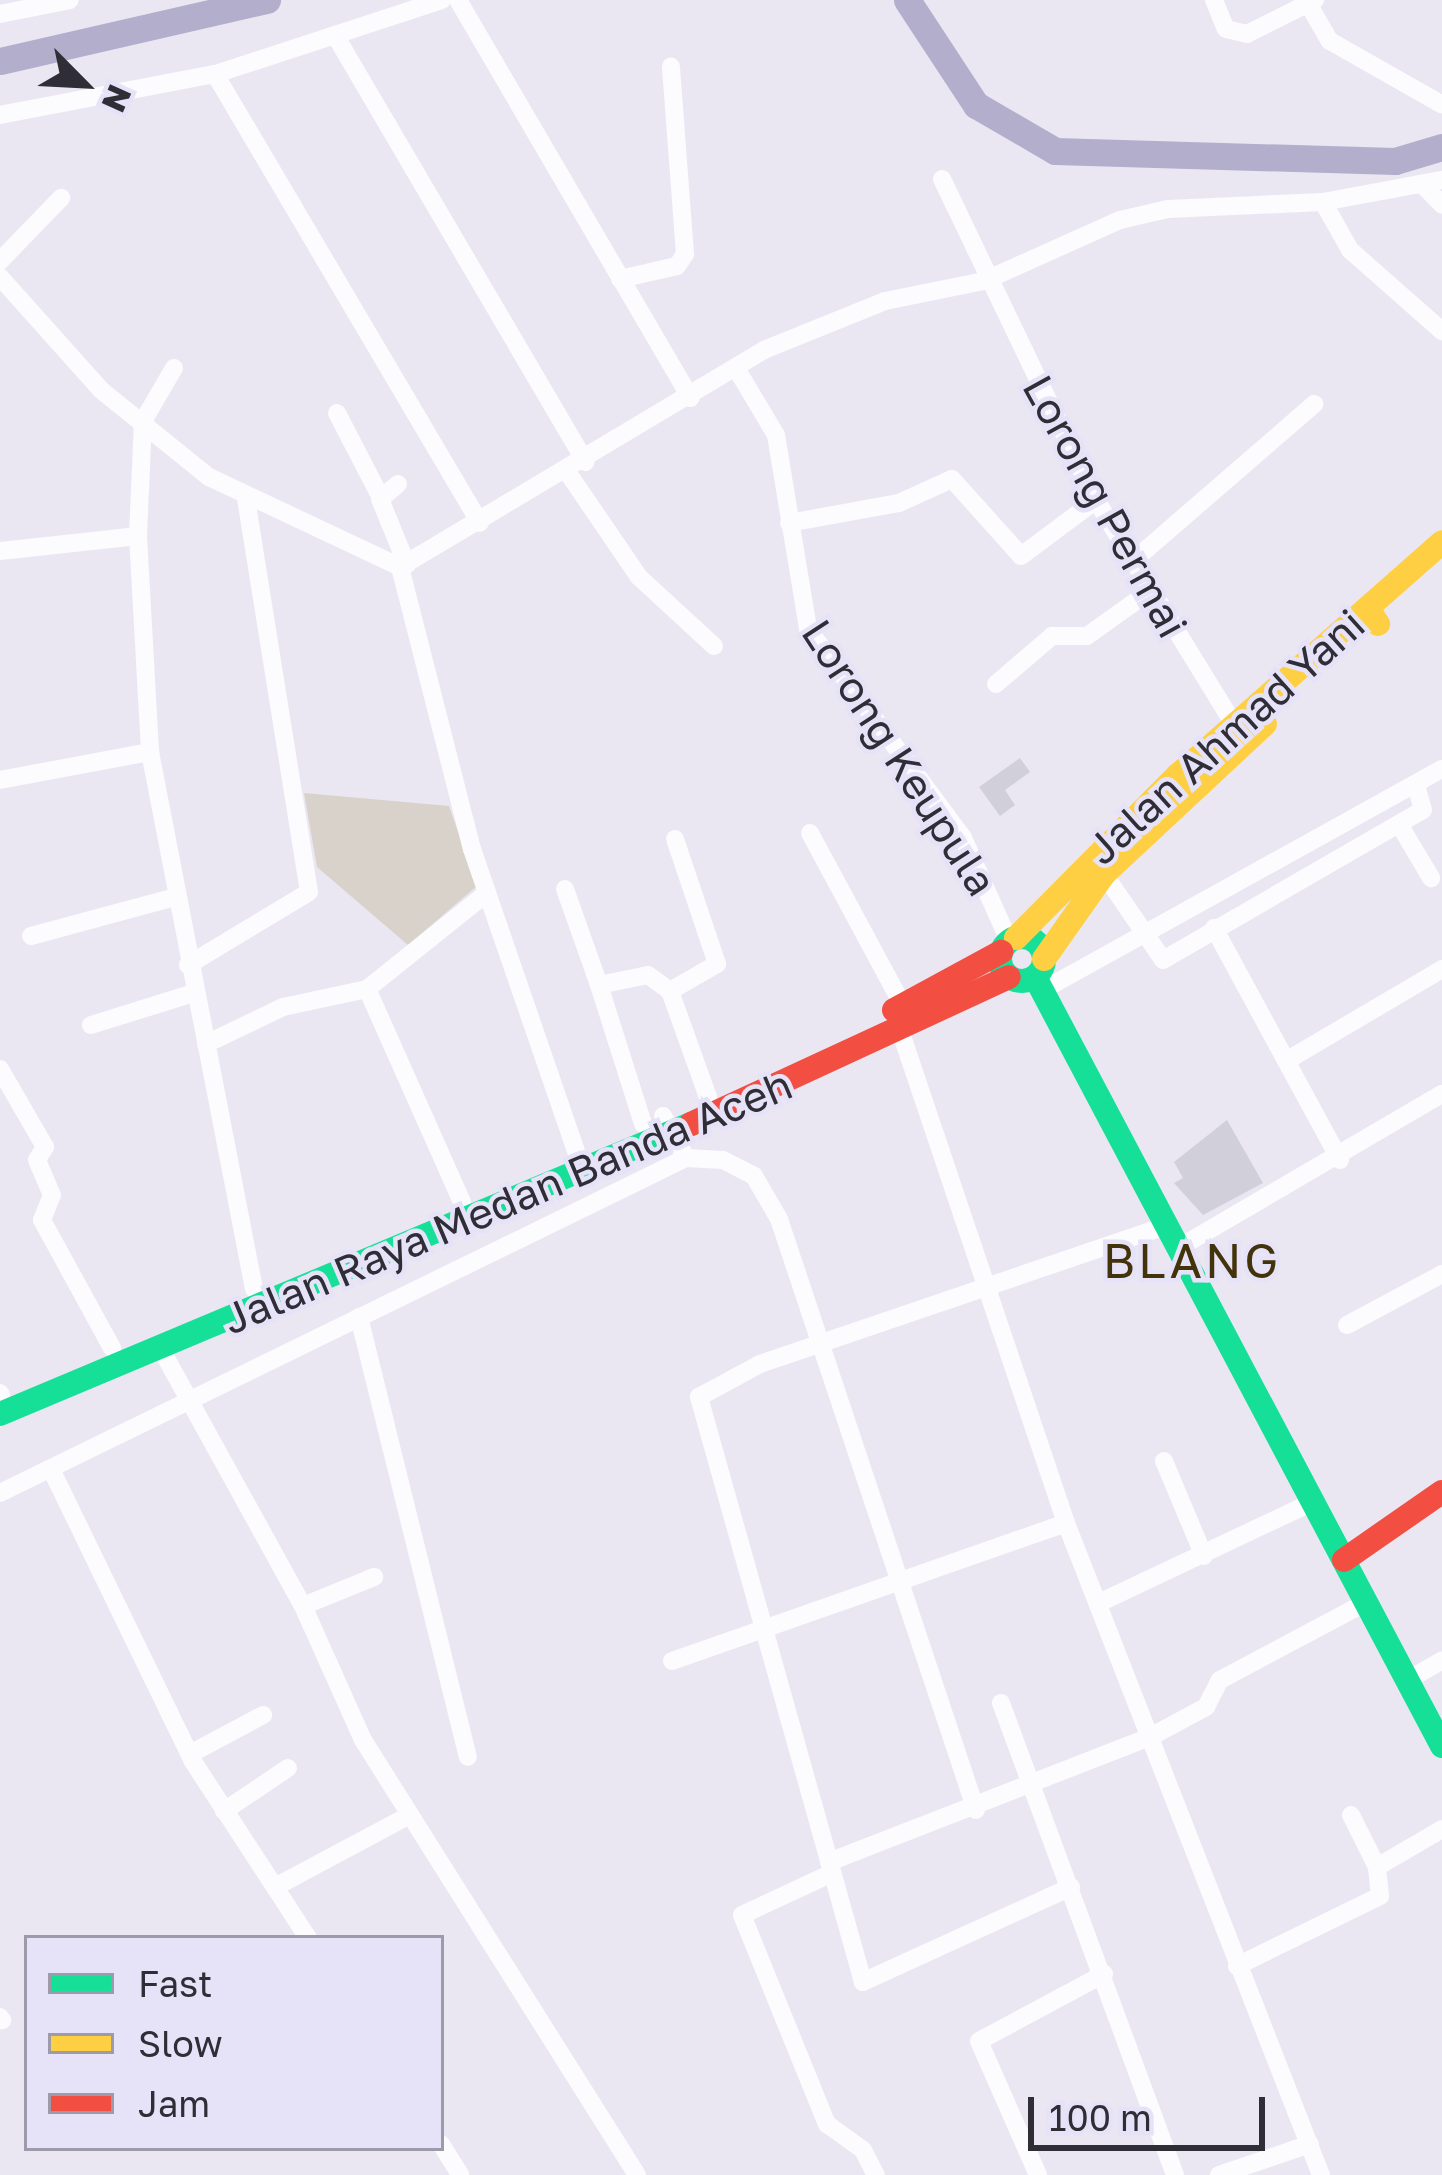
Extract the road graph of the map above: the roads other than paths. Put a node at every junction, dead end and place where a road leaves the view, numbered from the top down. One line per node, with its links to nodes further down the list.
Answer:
1 (70, 0): 6 (street)
2 (442, 0): 7 (street)
3 (458, 0): 19 (street)
4 (1214, 0): 5 (street)
5 (1313, 4): 10 (street)
6 (0, 14)
7 (335, 34): 9 (street); 28 (street)
8 (671, 67): 19 (street)
9 (215, 74): 11 (street); 34 (street)
10 (1441, 104)
11 (0, 115)
12 (943, 178): 20 (street, Lorong Permai)
13 (1432, 182): 15 (street); 16 (street)
14 (61, 198): 17 (street)
15 (1323, 202): 20 (street); 21 (street)
16 (1442, 206)
17 (0, 261)
18 (0, 278): 27 (street)
19 (620, 279): 24 (street)
20 (984, 281): 23 (street); 33 (street, Lorong Permai)
21 (1442, 331)
22 (174, 368): 27 (street)
23 (736, 368): 24 (street); 35 (street, Lorong Keupula)
24 (691, 398): 28 (street)
25 (1314, 404): 39 (street)
26 (337, 413): 31 (street)
27 (143, 421): 32 (street); 36 (street)
28 (586, 462): 29 (street)
29 (568, 473): 34 (street); 44 (street)
30 (398, 484): 31 (street)
31 (380, 496): 41 (street)
32 (246, 500): 41 (street); 63 (street)
33 (1096, 500): 35 (street); 39 (street, Lorong Permai)
34 (480, 523): 41 (street)
35 (789, 523): 62 (street, Lorong Keupula)
36 (138, 536): 38 (street); 47 (street)
37 (1442, 542): 43 (main road, Jalan Ahmad Yani)
38 (0, 551)
39 (1132, 561): 42 (street, Lorong Permai)
40 (1442, 564): 43 (main road)
41 (404, 566): 57 (street)
42 (1150, 591): 45 (street); 46 (street, Lorong Permai)
43 (1373, 616): 46 (main road, Jalan Ahmad Yani); 54 (main road)
44 (714, 646)
45 (996, 684)
46 (1235, 727): 62 (main road, Jalan Ahmad Yani)
47 (150, 752): 49 (street); 58 (street)
48 (1442, 769): 50 (street)
49 (0, 780)
50 (1416, 786): 51 (street); 60 (street)
51 (1399, 824): 55 (street); 59 (street)
52 (810, 833): 71 (street)
53 (675, 839): 69 (street)
54 (1104, 874): 60 (street); 65 (main road)
55 (1431, 878)
56 (565, 889): 67 (street)
57 (487, 893): 68 (street); 79 (street)
58 (176, 898): 61 (street); 63 (street)
59 (1214, 928): 60 (street); 74 (street)
60 (1141, 935): 65 (street)
61 (32, 936)
62 (1009, 943): 65 (main road); 66 (main road); 71 (main road, Jalan Raya Medan Banda Aceh)
63 (188, 964): 70 (street)
64 (1442, 969): 74 (street)
65 (1041, 975): 66 (main road); 83 (main road)
66 (1009, 977): 71 (main road, Jalan Raya Medan Banda Aceh)
67 (599, 986): 69 (street); 78 (street)
68 (367, 989): 73 (street); 82 (street)
69 (670, 991): 77 (street)
70 (194, 993): 72 (street); 73 (street)
71 (901, 1018): 77 (main road, Jalan Raya Medan Banda Aceh); 78 (main road, Jalan Raya Medan Banda Aceh); 86 (street)
72 (92, 1024)
73 (206, 1044): 85 (street)
74 (1286, 1061): 81 (street)
75 (0, 1069): 90 (street)
76 (1442, 1094): 81 (street)
77 (709, 1096): 78 (main road, Jalan Raya Medan Banda Aceh)
78 (658, 1125): 79 (main road, Jalan Raya Medan Banda Aceh); 80 (street); 91 (main road, Jalan Raya Medan Banda Aceh)
79 (576, 1151): 82 (main road, Jalan Raya Medan Banda Aceh)
80 (686, 1158): 87 (street); 89 (street)
81 (1340, 1160): 83 (street)
82 (462, 1202): 85 (main road, Jalan Raya Medan Banda Aceh)
83 (1174, 1236): 86 (street); 99 (main road)
84 (1442, 1274): 88 (street)
85 (254, 1289): 90 (main road, Jalan Raya Medan Banda Aceh)
86 (992, 1290): 89 (street); 100 (street)
87 (359, 1317): 93 (street); 117 (street)
88 (1347, 1324)
89 (826, 1346): 104 (street); 108 (street)
90 (112, 1348): 92 (main road, Jalan Raya Medan Banda Aceh)
91 (161, 1348): 93 (street); 94 (main road, Jalan Raya Medan Banda Aceh)
92 (0, 1395)
93 (188, 1402): 96 (street); 107 (street)
94 (0, 1414)
95 (1164, 1462): 101 (street)
96 (51, 1469): 98 (street); 116 (street)
97 (1442, 1492): 102 (main road)
98 (0, 1493)
99 (1312, 1502): 101 (street); 102 (main road)
100 (1066, 1523): 104 (street); 105 (street)
101 (1204, 1556): 105 (street)
102 (1344, 1560): 106 (main road)
103 (374, 1577): 107 (street)
104 (897, 1578): 108 (street); 120 (street)
105 (1102, 1602): 114 (street)
106 (1365, 1603): 111 (main road); 114 (street)
107 (303, 1606): 122 (street)
108 (763, 1630): 109 (street); 125 (street)
109 (672, 1660)
110 (1442, 1660): 111 (street)
111 (1408, 1680): 115 (main road)
112 (1001, 1703): 119 (street)
113 (263, 1715): 116 (street)
114 (1150, 1738): 119 (street); 130 (street)
115 (1442, 1746)
116 (190, 1754): 121 (street)
117 (468, 1757)
118 (288, 1768): 121 (street)
119 (1029, 1790): 120 (street); 128 (street)
120 (976, 1810): 125 (street)
121 (224, 1811): 127 (street)
122 (410, 1815): 127 (street); 135 (street)
123 (1351, 1816): 126 (street)
124 (1442, 1829): 126 (street)
125 (830, 1867): 128 (street); 136 (street)
126 (1377, 1867): 130 (street)
127 (275, 1887): 129 (street)
128 (1071, 1887): 131 (street)
129 (306, 1935)
130 (1237, 1966): 132 (street)
131 (1104, 1974): 137 (street); 138 (street)
132 (1310, 2144): 139 (street); 140 (street)
133 (444, 2149): 134 (street)
134 (460, 2175)
135 (637, 2175)
136 (876, 2175)
137 (1038, 2175)
138 (1174, 2175)
139 (1219, 2175)
140 (1322, 2175)

